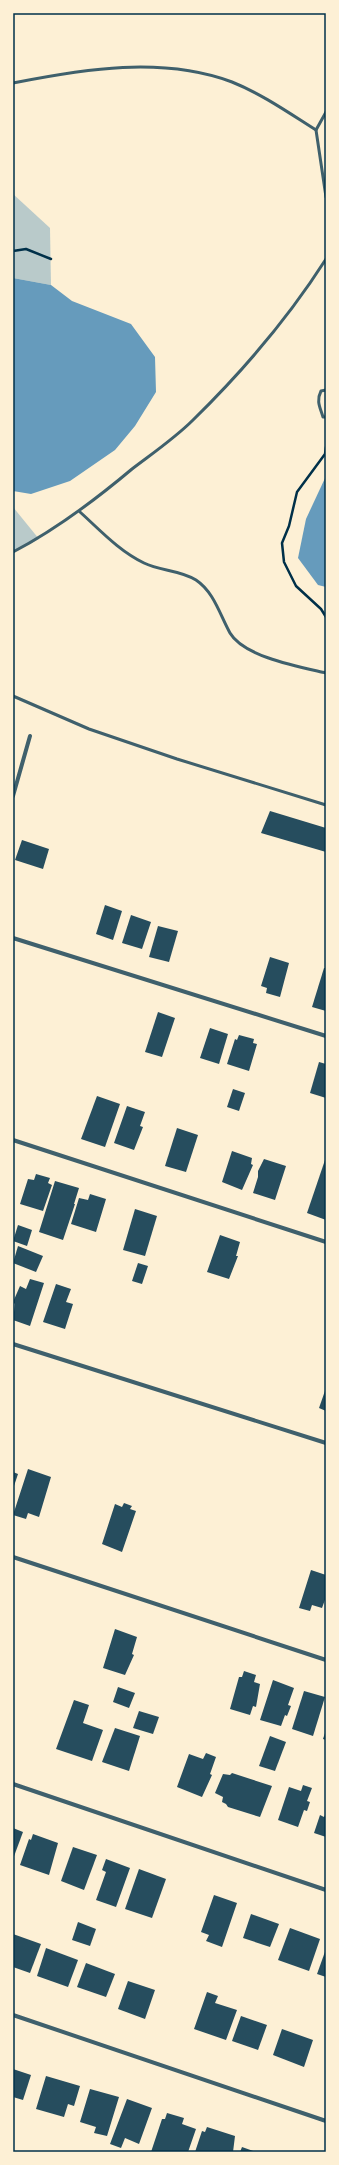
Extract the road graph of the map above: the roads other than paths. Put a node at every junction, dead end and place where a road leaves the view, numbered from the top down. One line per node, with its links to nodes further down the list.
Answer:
1 (13, 83): 3 (lane)
2 (326, 112): 3 (lane)
3 (316, 130): 4 (lane)
4 (326, 197)
5 (326, 259): 8 (lane)
6 (326, 390): 7 (lane)
7 (326, 417)
8 (80, 512): 9 (lane); 10 (lane)
9 (13, 552)
10 (326, 673)
11 (13, 696): 14 (lane)
12 (30, 736): 13 (street)
13 (13, 796)
14 (326, 805)
15 (13, 938): 16 (street)
16 (326, 1036)
17 (13, 1140): 18 (street)
18 (326, 1242)
19 (13, 1344): 20 (street)
20 (326, 1443)
21 (13, 1557): 22 (street)
22 (326, 1660)
23 (13, 1784): 24 (street)
24 (326, 1890)
25 (13, 2015): 26 (street)
26 (326, 2122)

